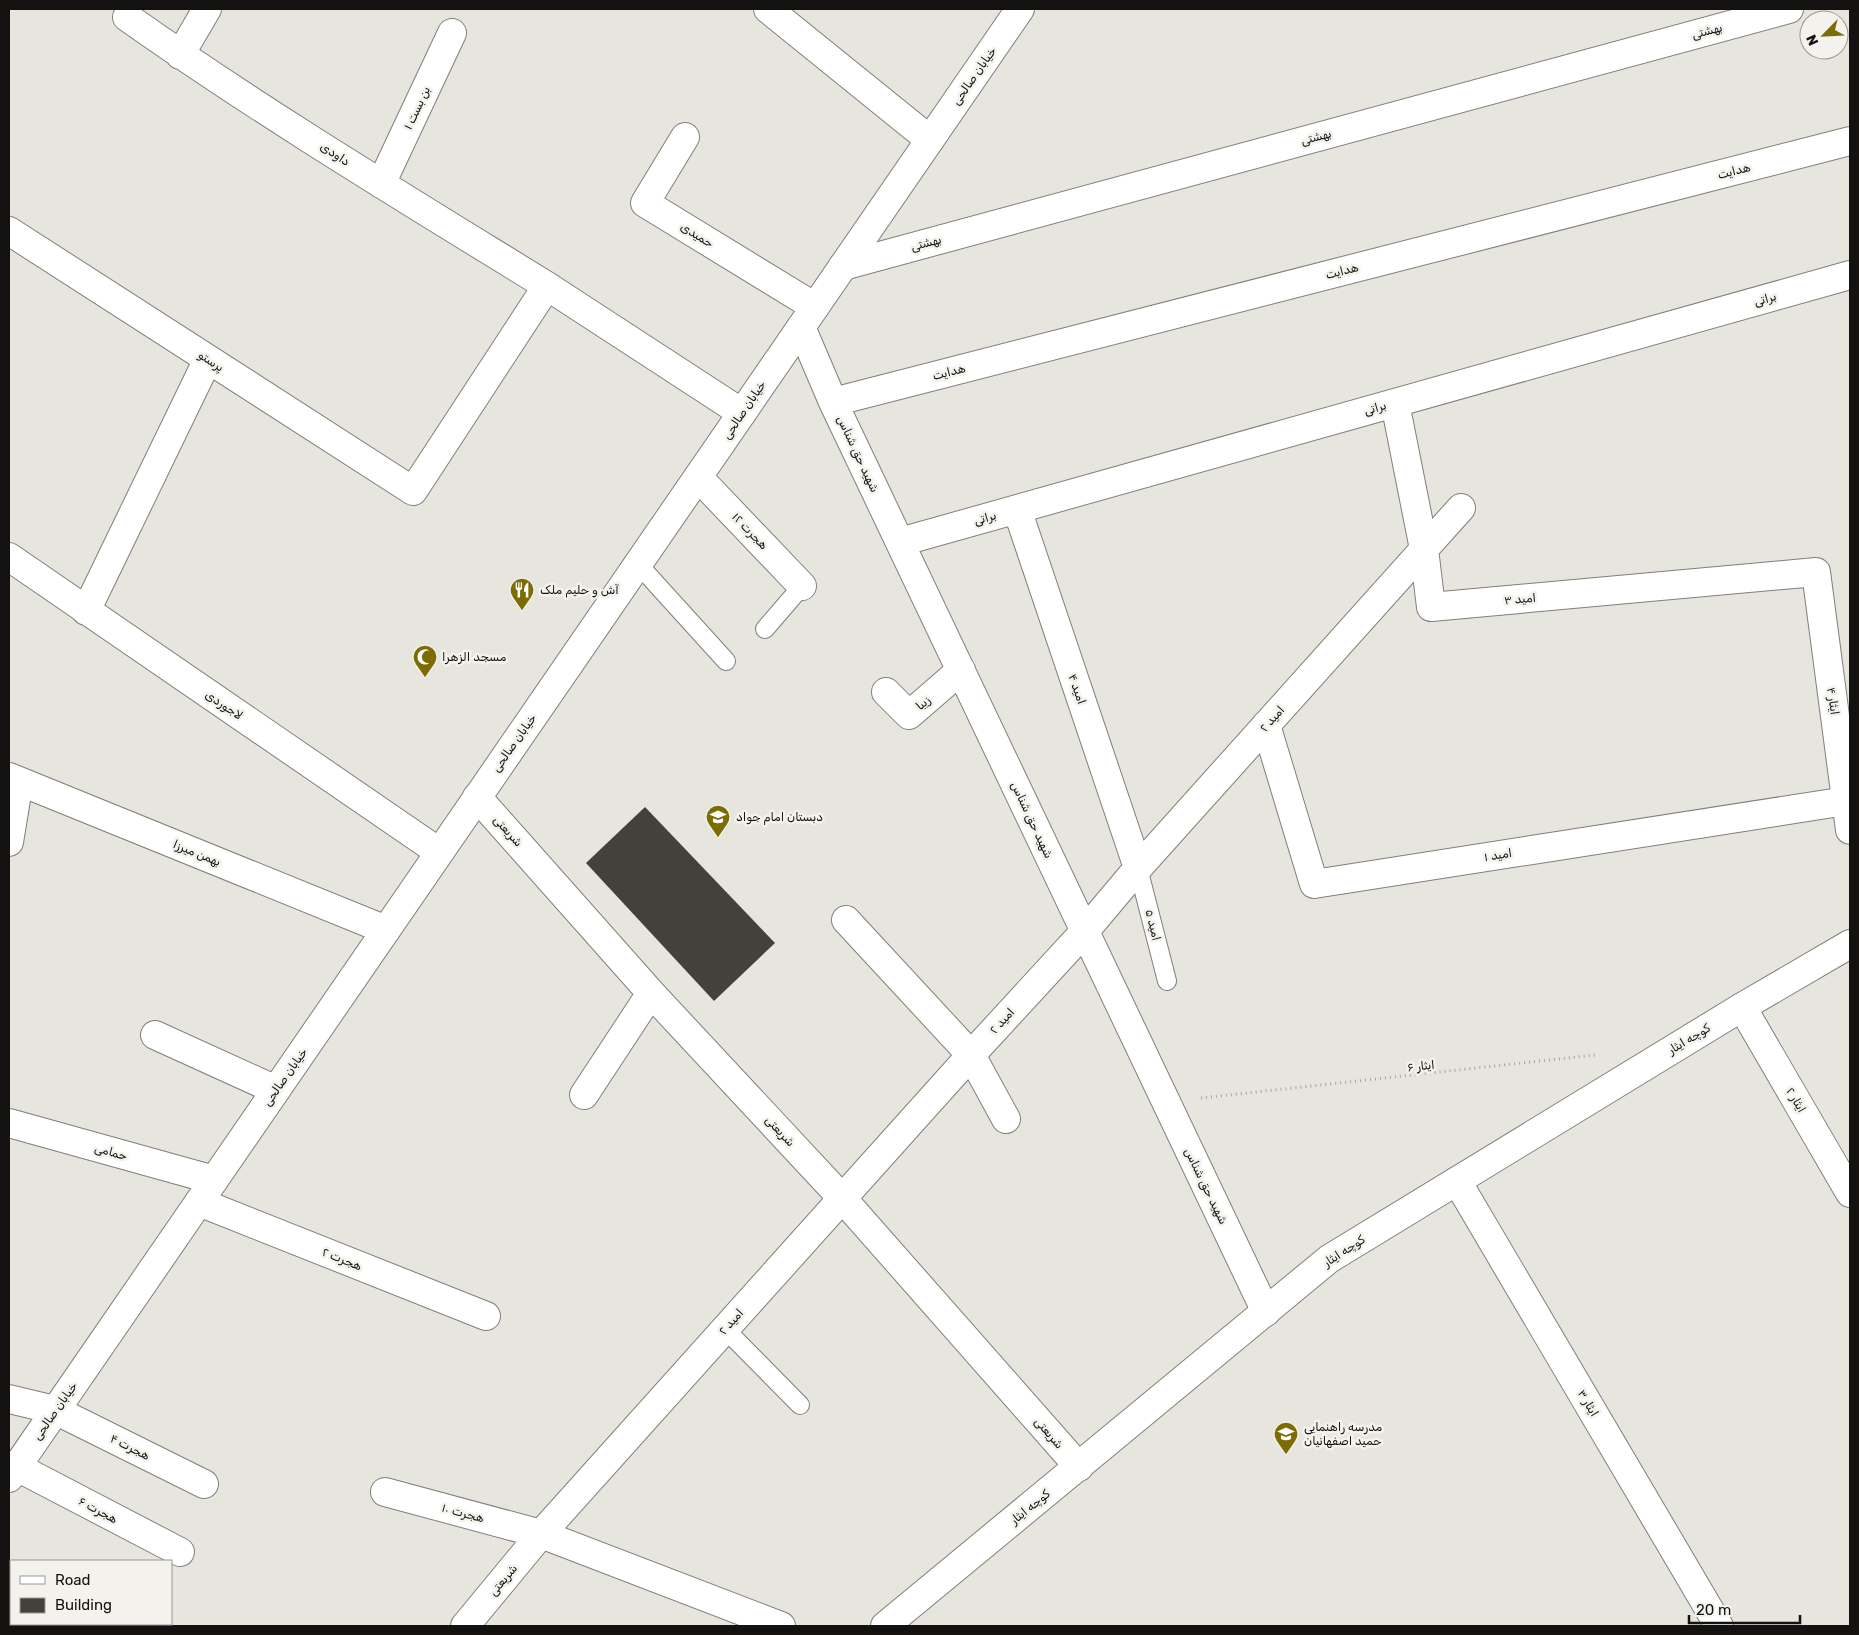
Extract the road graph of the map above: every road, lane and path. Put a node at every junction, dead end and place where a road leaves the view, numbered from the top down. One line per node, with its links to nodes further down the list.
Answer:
1 (207, 9): 7 (street)
2 (768, 9): 9 (street)
3 (1020, 9): 9 (street, خیابان صالحی)
4 (1789, 9): 13 (street, بهشتی)
5 (127, 17): 7 (street, داودی)
6 (452, 33): 11 (street, بن بست ۱)
7 (180, 55): 11 (street, داودی)
8 (685, 137): 16 (street, حمیدی)
9 (930, 140): 13 (street, خیابان صالحی)
10 (1850, 141): 18 (street, هدایت)
11 (381, 184): 15 (street, داودی)
12 (9, 231): 17 (street, پرستو)
13 (844, 266): 16 (street, خیابان صالحی)
14 (1850, 275): 19 (street, براتی)
15 (547, 286): 17 (street, پرستو); 20 (street, داودی)
16 (808, 317): 18 (street, شهید حق شناس); 20 (street, خیابان صالحی)
17 (208, 359): 30 (street)
18 (833, 402): 24 (street, شهید حق شناس)
19 (1395, 403): 23 (street, براتی); 25 (street, امید ۳)
20 (742, 413): 21 (street, خیابان صالحی)
21 (698, 477): 27 (street, خیابان صالحی); 29 (street, هجرت ۱۲)
22 (1461, 508): 25 (street, امید ۲)
23 (1017, 509): 24 (street, براتی); 42 (street, امید ۴)
24 (900, 542): 33 (street, شهید حق شناس)
25 (1424, 549): 28 (street, امید ۳); 35 (street, امید ۲)
26 (9, 557): 30 (street, لاجوردی)
27 (638, 564): 32 (lane); 37 (street, خیابان صالحی)
28 (1816, 572): 38 (street, ایثار ۴)
29 (802, 586): 31 (lane)
30 (86, 611): 41 (street, لاجوردی)
31 (765, 629)
32 (726, 662)
33 (961, 670): 34 (street, زیبا); 45 (street, شهید حق شناس)
34 (886, 692)
35 (1266, 725): 38 (street, امید ۱); 42 (street, امید ۲)
36 (14, 779): 40 (street); 44 (street, بهمن میرزا)
37 (477, 797): 41 (street, خیابان صالحی); 48 (street, شریعتی)
38 (1846, 801): 39 (street, ایثار ۴)
39 (1850, 830)
40 (9, 842)
41 (439, 852): 44 (street, خیابان صالحی)
42 (1138, 868): 45 (street, امید ۲); 47 (lane, امید ۵)
43 (846, 920): 51 (street)
44 (386, 930): 53 (street, خیابان صالحی)
45 (1085, 931): 51 (street, امید ۲); 55 (street, شهید حق شناس)
46 (1850, 944): 49 (street, کوچه ایثار)
47 (1167, 982)
48 (651, 993): 54 (street); 61 (street, شریعتی)
49 (1742, 1007): 59 (street, کوچه ایثار); 60 (street, ایثار ۲)
50 (155, 1035): 53 (street)
51 (971, 1055): 56 (street); 61 (street, امید ۲)
52 (1599, 1055): 55 (path, ایثار ۶)
53 (276, 1090): 58 (street, خیابان صالحی)
54 (584, 1095)
55 (1166, 1102): 63 (street, شهید حق شناس)
56 (1006, 1119)
57 (9, 1123): 58 (street, حمامی)
58 (214, 1180): 62 (street, خیابان صالحی)
59 (1457, 1181): 63 (street, کوچه ایثار); 78 (street, ایثار ۳)
60 (1850, 1193)
61 (842, 1198): 65 (street, امید ۲); 69 (street, شریعتی)
62 (198, 1202): 64 (street, هجرت ۲); 68 (street, خیابان صالحی)
63 (1266, 1312): 69 (street, کوچه ایثار)
64 (486, 1316)
65 (725, 1329): 67 (lane); 73 (street, امید ۲)
66 (9, 1399): 68 (street, هجرت ۴)
67 (800, 1404)
68 (56, 1410): 70 (street, خیابان صالحی); 71 (street, هجرت ۴)
69 (1079, 1468): 77 (street, کوچه ایثار)
70 (13, 1472): 74 (street, هجرت ۶)
71 (204, 1484)
72 (385, 1492): 73 (street, هجرت ۱۰)
73 (541, 1534): 75 (street, شریعتی); 76 (street, هجرت ۱۰)
74 (180, 1552)
75 (465, 1626)
76 (781, 1626)
77 (885, 1626)
78 (1720, 1626)

